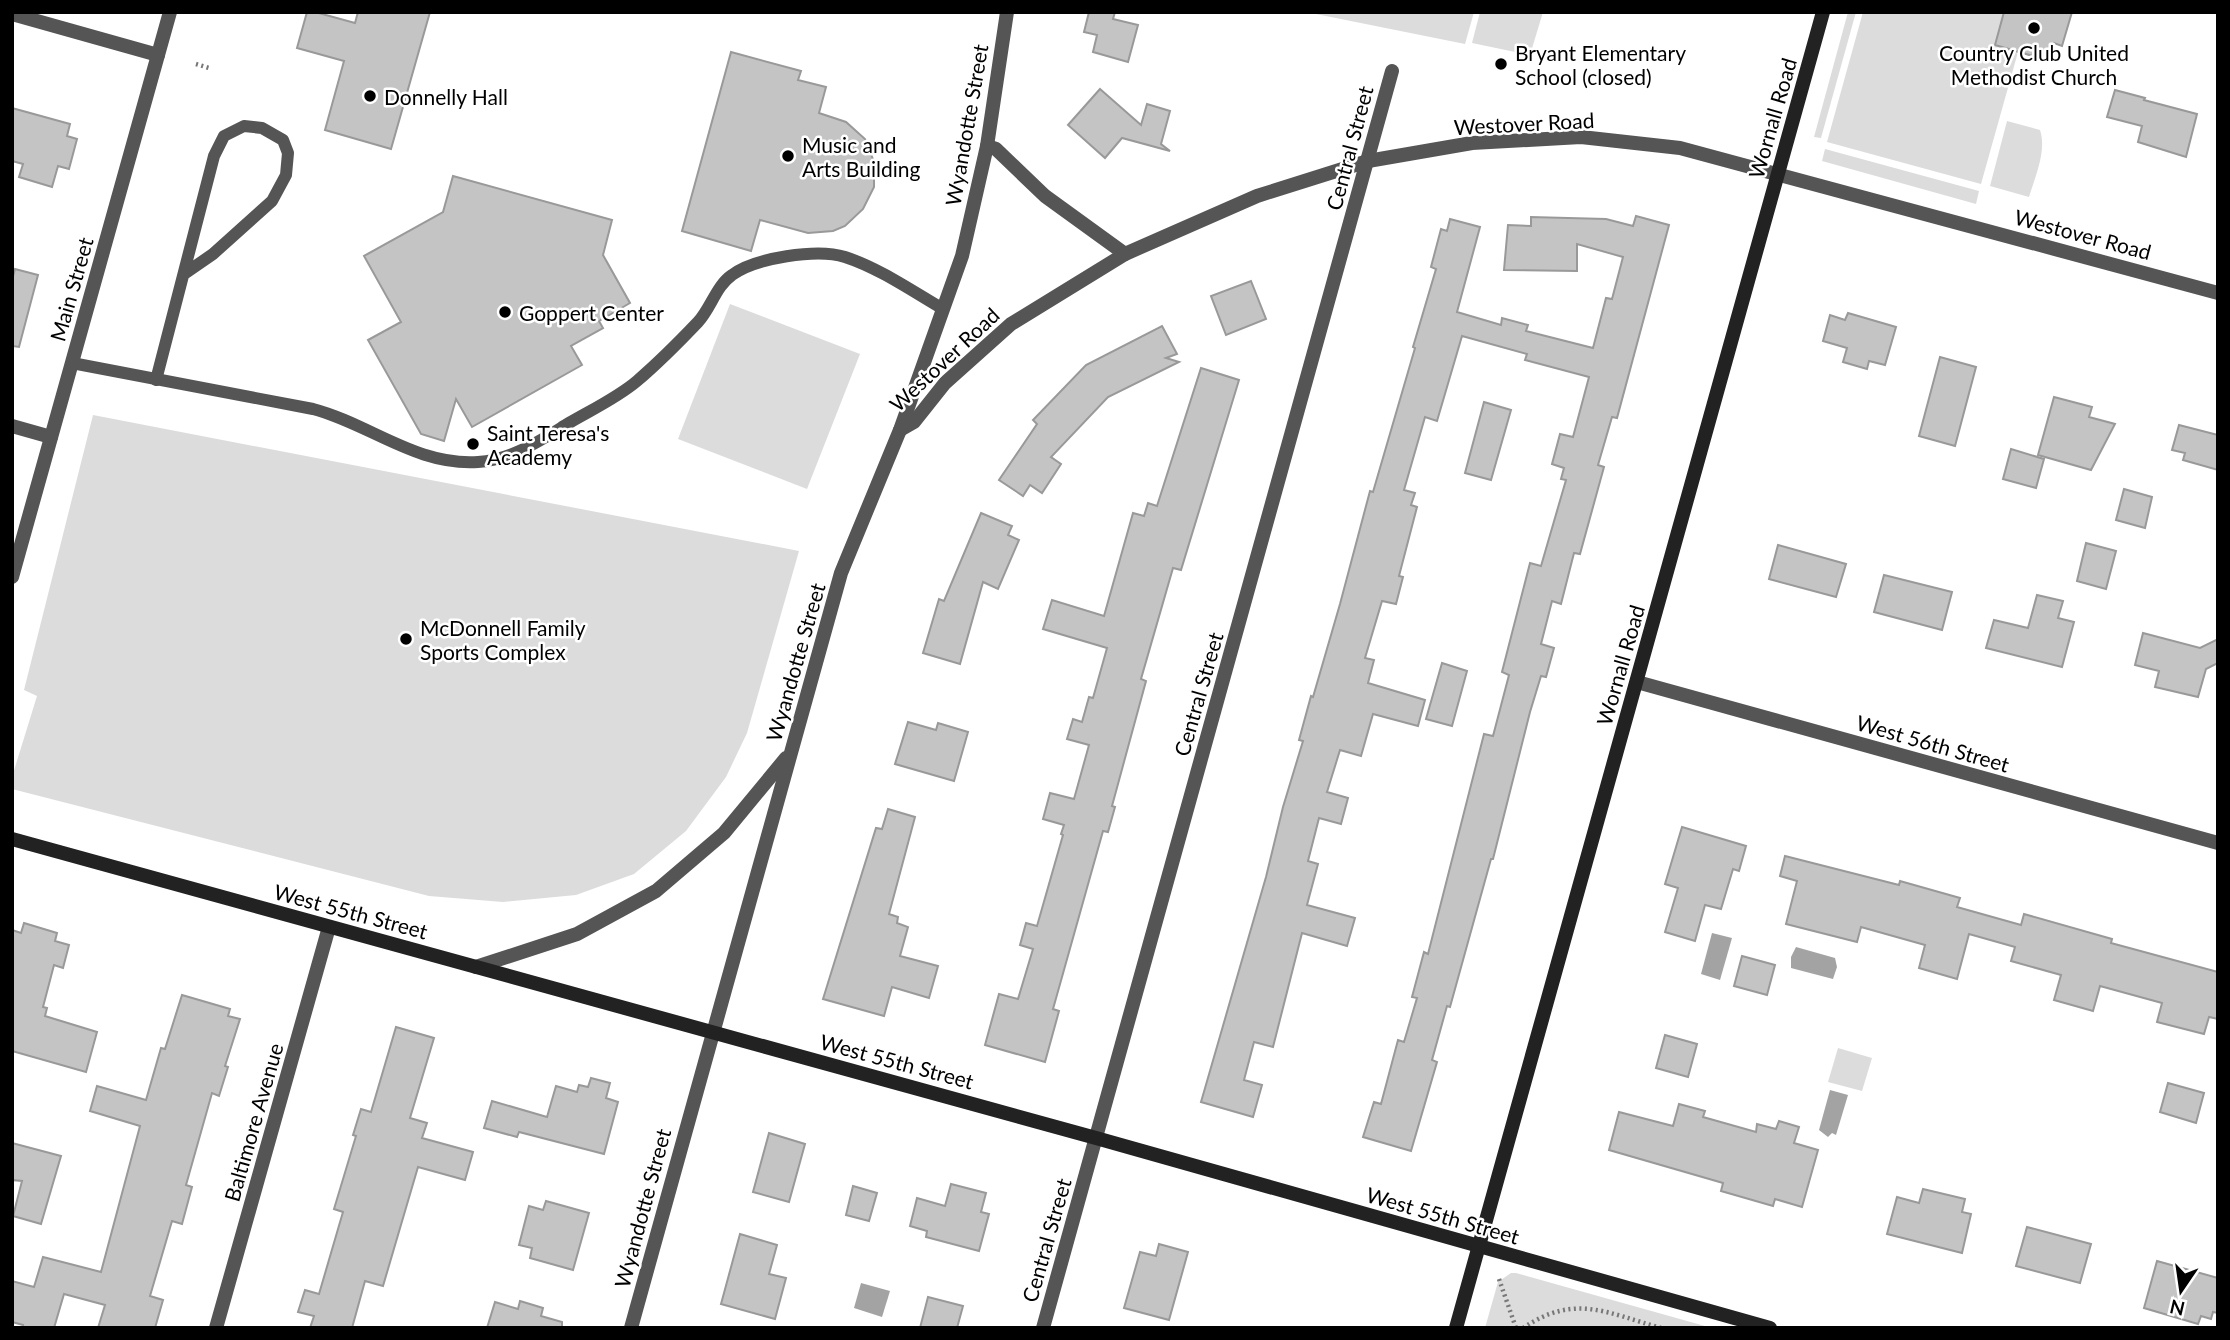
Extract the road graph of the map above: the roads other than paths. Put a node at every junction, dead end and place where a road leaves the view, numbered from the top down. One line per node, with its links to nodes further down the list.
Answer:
1 (170, 12): 5 (street, Main Street)
2 (1007, 12): 7 (street, Wyandotte Street)
3 (1823, 12): 9 (main road, Wornall Road)
4 (12, 14): 5 (street)
5 (158, 55): 14 (street, Main Street)
6 (1392, 71): 8 (street, Central Street)
7 (987, 146): 10 (street); 13 (street, Wyandotte Street)
8 (1368, 161): 9 (street, Westover Road); 10 (street, Westover Road); 27 (street, Central Street)
9 (1778, 173): 12 (street, Westover Road); 20 (main road, Wornall Road)
10 (1125, 254): 17 (street, Westover Road)
11 (184, 274): 11 (lane); 15 (lane)
12 (2218, 293)
13 (943, 309): 15 (lane); 17 (street, Wyandotte Street)
14 (72, 363): 15 (lane); 18 (street, Main Street)
15 (156, 380)
16 (12, 426): 18 (street)
17 (900, 430): 21 (street, Wyandotte Street)
18 (51, 437): 19 (street, Main Street)
19 (12, 577)
20 (1637, 682): 23 (street, West 56th Street); 28 (main road, Wornall Road)
21 (791, 752): 25 (street); 26 (street, Wyandotte Street)
22 (12, 839): 24 (main road, West 55th Street)
23 (2218, 843)
24 (329, 927): 25 (main road, West 55th Street); 29 (street, Baltimore Avenue)
25 (476, 967): 26 (main road, West 55th Street)
26 (712, 1032): 27 (main road, West 55th Street); 30 (street, Wyandotte Street)
27 (1096, 1138): 28 (main road, West 55th Street); 31 (street, Central Street)
28 (1479, 1247): 32 (main road, Wornall Road); 33 (main road, West 55th Street)
29 (216, 1328)
30 (631, 1328)
31 (1043, 1328)
32 (1456, 1328)
33 (1770, 1328)

